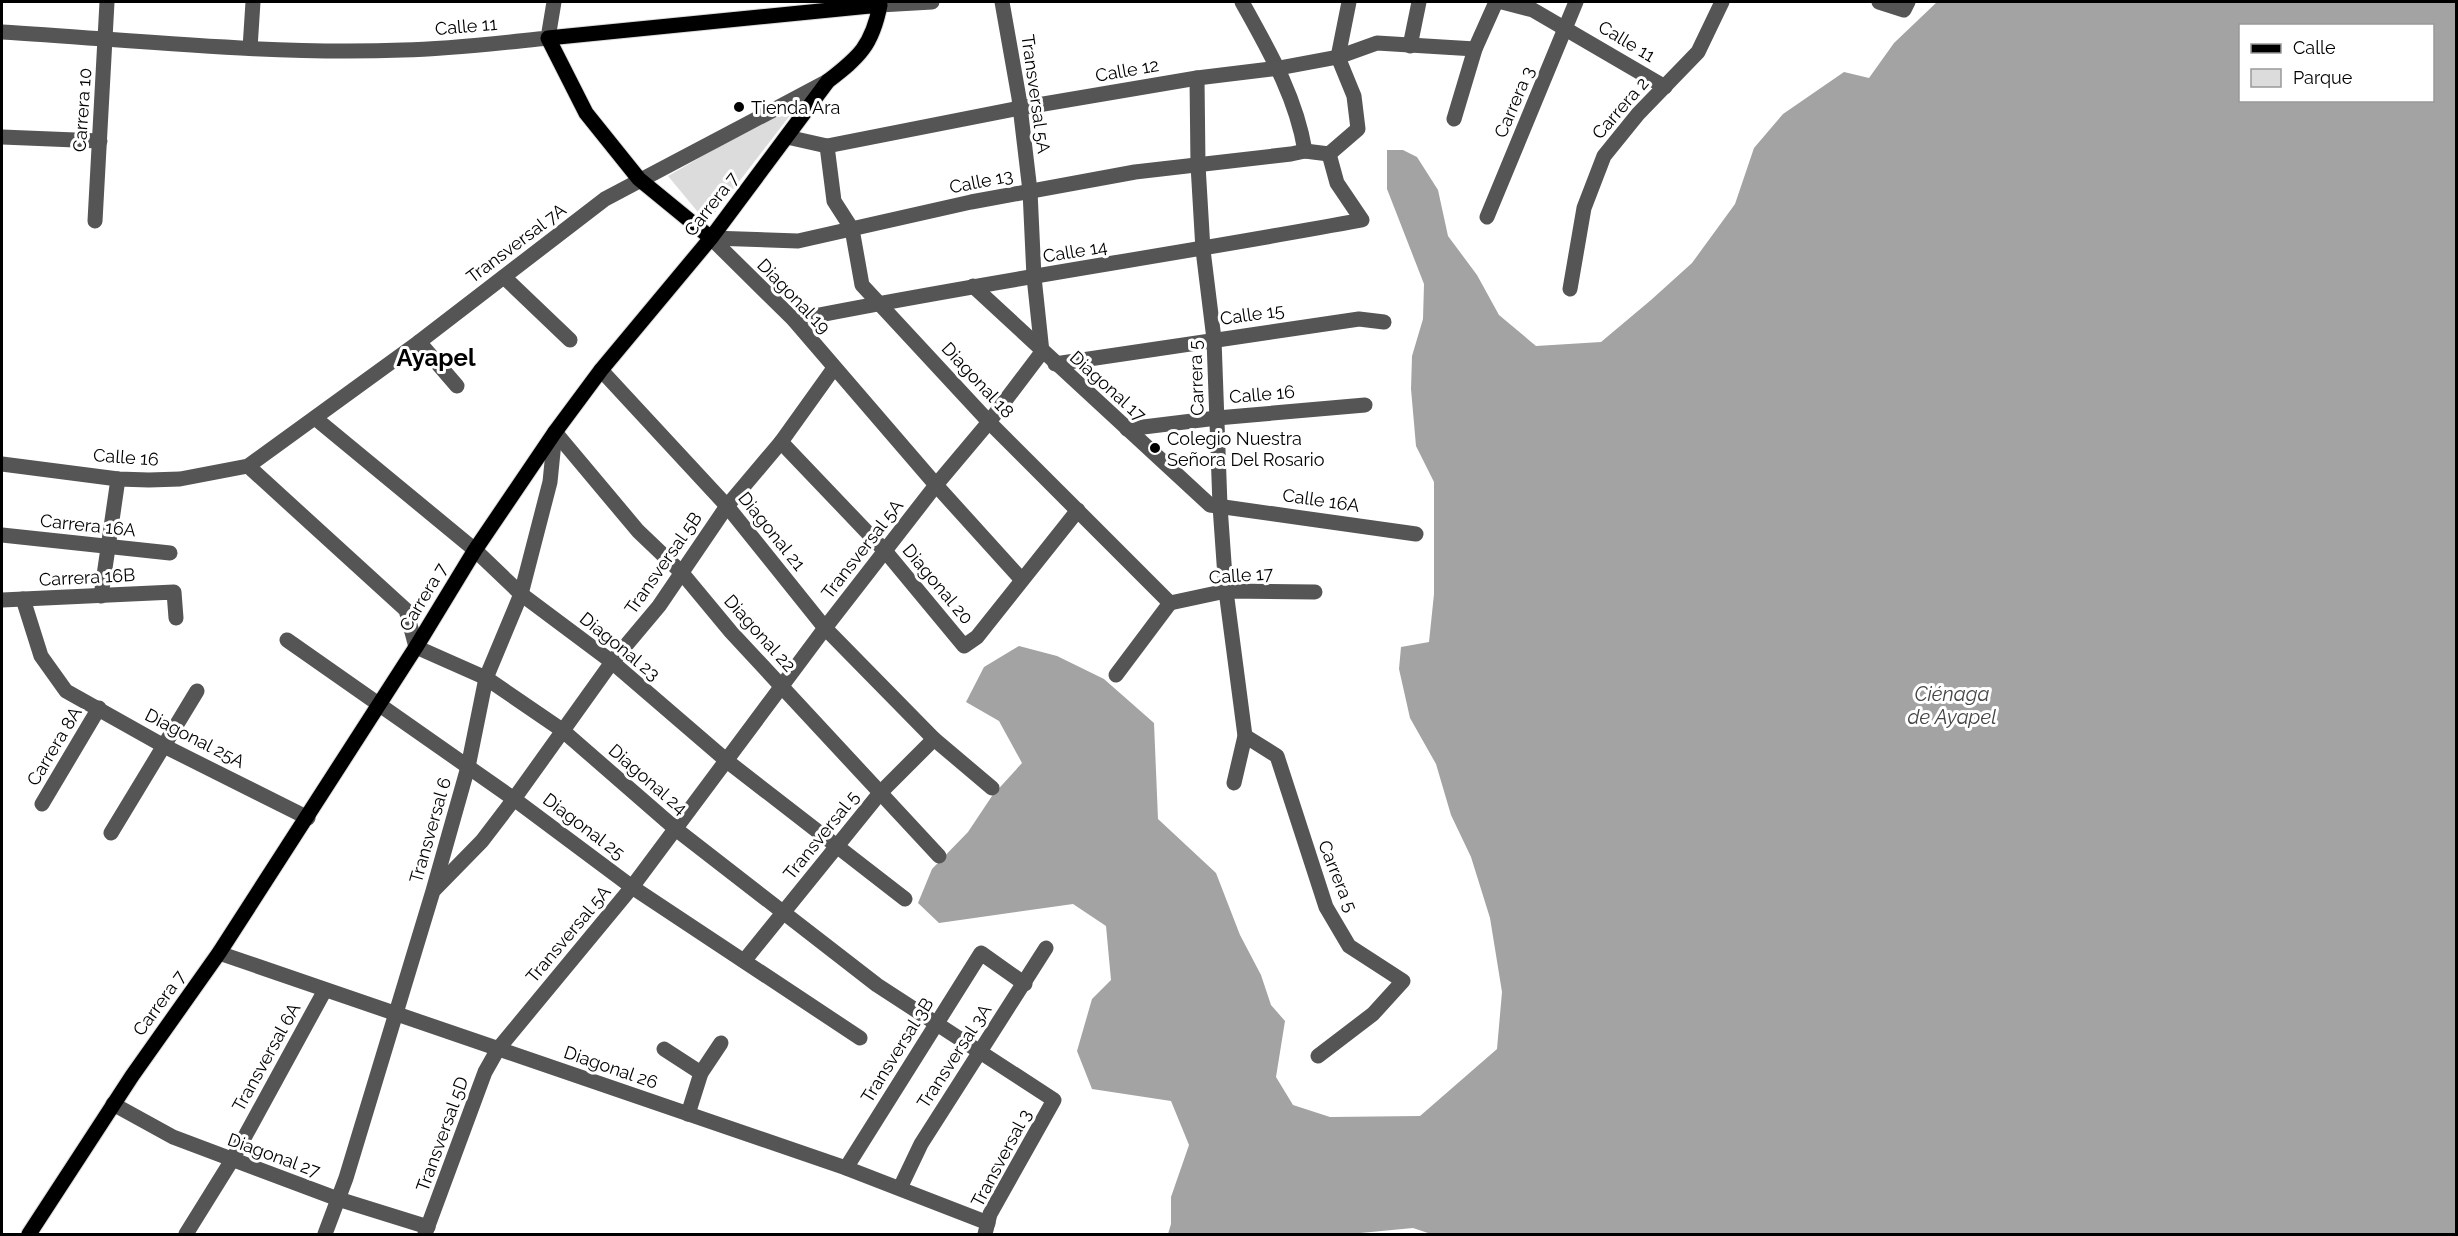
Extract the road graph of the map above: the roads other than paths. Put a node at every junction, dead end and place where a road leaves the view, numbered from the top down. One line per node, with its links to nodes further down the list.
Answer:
1 (107, 2): 19 (street, Carrera 10)
2 (253, 2): 21 (street)
3 (554, 2): 18 (street)
4 (932, 2): 14 (street, Calle 11)
5 (1002, 2): 28 (street, Transversal 5A)
6 (1242, 2): 24 (street)
7 (1349, 2): 23 (street)
8 (1419, 2): 20 (street)
9 (1496, 2): 22 (street)
10 (1502, 2): 16 (street, Calle 11)
11 (1576, 2): 16 (street, Carrera 3)
12 (1722, 2): 27 (street, Carrera 2)
13 (1879, 2): 15 (street)
14 (880, 3): 18 (main road, Calle 11); 26 (main road, Carrera 7)
15 (1906, 6)
16 (1566, 27): 27 (street, Calle 11); 39 (street, Carrera 3)
17 (2, 32): 19 (street, Calle 11)
18 (548, 38): 21 (street, Calle 11); 37 (main road, Diagonal 19)
19 (107, 39): 21 (street, Calle 11); 32 (street, Carrera 10)
20 (1410, 46): 22 (street, Calle 12); 23 (street, Calle 12)
21 (250, 48)
22 (1475, 49): 29 (street)
23 (1338, 57): 24 (street, Calle 12); 35 (street)
24 (1279, 68): 25 (street, Calle 12); 34 (street)
25 (1197, 78): 28 (street, Calle 12); 36 (street, Carrera 5)
26 (828, 81): 31 (main road, Carrera 7); 37 (street, Transversal 7A)
27 (1665, 87): 47 (street, Carrera 2)
28 (1020, 108): 33 (street, Calle 12); 38 (street, Transversal 5A)
29 (1454, 119)
30 (2, 137): 32 (street)
31 (787, 138): 33 (street, Calle 12); 42 (main road, Carrera 7)
32 (100, 141): 40 (street, Carrera 10)
33 (826, 146): 41 (street, Diagonal 18)
34 (1305, 151): 35 (street, Calle 13); 36 (street, Calle 13)
35 (1329, 154): 43 (street, Calle 14)
36 (1198, 165): 38 (street, Calle 13); 43 (street, Carrera 5)
37 (639, 179): 42 (main road, Diagonal 19); 44 (street, Transversal 7A)
38 (1030, 191): 41 (street, Calle 13); 45 (street, Transversal 5A)
39 (1487, 217)
40 (95, 221)
41 (852, 229): 42 (street, Calle 13); 48 (street, Diagonal 18)
42 (711, 238): 49 (street, Diagonal 19); 57 (main road, Carrera 7)
43 (1203, 250): 45 (street, Calle 14); 51 (street, Carrera 5)
44 (504, 277): 52 (street); 53 (street, Transversal 7A)
45 (1034, 277): 46 (street, Calle 14); 54 (street, Transversal 5A)
46 (973, 286): 48 (street, Calle 14); 54 (street, Diagonal 17)
47 (1570, 289)
48 (879, 303): 49 (street, Calle 14); 62 (street, Diagonal 18)
49 (794, 320): 56 (street, Diagonal 19)
50 (1384, 322): 51 (street, Calle 15)
51 (1214, 339): 55 (street, Calle 15); 61 (street, Carrera 5)
52 (570, 340)
53 (419, 342): 58 (street); 60 (street, Transversal 7A)
54 (1042, 352): 55 (street, Diagonal 17); 62 (street, Transversal 5A)
55 (1055, 364): 63 (street, Diagonal 17)
56 (834, 368): 65 (street, Transversal 5B); 69 (street, Diagonal 19)
57 (601, 370): 64 (main road, Carrera 7); 70 (street, Diagonal 21)
58 (457, 386)
59 (1365, 405): 61 (street, Calle 16)
60 (315, 418): 67 (street, Transversal 7A); 76 (street, Diagonal 23)
61 (1217, 418): 63 (street, Calle 16); 71 (street, Carrera 5)
62 (989, 422): 69 (street, Transversal 5A); 72 (street, Diagonal 18)
63 (1126, 429): 71 (street, Diagonal 17)
64 (555, 432): 76 (main road, Carrera 7); 79 (street, Diagonal 22); 83 (street, Transversal 6)
65 (781, 442): 70 (street, Transversal 5B); 77 (street, Diagonal 20)
66 (2, 464): 68 (street, Calle 16)
67 (248, 466): 68 (street, Calle 16); 91 (street)
68 (118, 479): 75 (street)
69 (936, 486): 77 (street, Transversal 5A); 80 (street, Diagonal 19)
70 (727, 506): 79 (street, Transversal 5B); 89 (street, Diagonal 21)
71 (1220, 506): 73 (street, Calle 16A); 81 (street, Carrera 5)
72 (1078, 510): 80 (street); 87 (street, Diagonal 18)
73 (1416, 534)
74 (2, 536): 75 (street, Carrera 16A)
75 (108, 546): 78 (street, Carrera 16A); 84 (street)
76 (475, 550): 83 (street, Diagonal 23); 91 (main road, Carrera 7)
77 (886, 552): 80 (street, Diagonal 20); 89 (street, Transversal 5A)
78 (170, 553)
79 (682, 573): 92 (street, Transversal 5B); 95 (street, Diagonal 22)
80 (1021, 579)
81 (1226, 591): 82 (street, Calle 17); 87 (street, Calle 17); 100 (street, Carrera 5)
82 (1315, 592)
83 (521, 594): 92 (street, Diagonal 23); 94 (street, Transversal 6)
84 (101, 596): 85 (street, Carrera 16B); 88 (street, Carrera 16B)
85 (23, 599): 86 (street, Carrera 16B); 98 (street, Diagonal 25A)
86 (2, 600)
87 (1170, 603): 93 (street)
88 (176, 618)
89 (825, 628): 95 (street, Transversal 5A); 101 (street, Diagonal 21)
90 (287, 640): 97 (street, Diagonal 25)
91 (416, 647): 94 (street, Diagonal 24); 97 (main road, Carrera 7)
92 (612, 662): 99 (street, Transversal 5B); 103 (street, Diagonal 23)
93 (1116, 675)
94 (486, 678): 99 (street, Diagonal 24); 104 (street, Transversal 6)
95 (782, 687): 103 (street, Transversal 5A); 107 (street, Diagonal 22)
96 (197, 691): 102 (street)
97 (380, 704): 104 (street, Diagonal 25); 110 (main road, Carrera 7)
98 (99, 708): 102 (street, Diagonal 25A); 109 (street, Carrera 8A)
99 (562, 730): 108 (street, Transversal 5B); 111 (street, Diagonal 24)
100 (1245, 736): 105 (street, Carrera 5); 131 (street, Carrera 5)
101 (934, 739): 106 (street, Diagonal 21); 107 (street, Transversal 5)
102 (164, 746): 110 (street, Diagonal 25A); 112 (street)
103 (727, 761): 111 (street, Transversal 5A); 113 (street, Diagonal 23)
104 (468, 767): 108 (street, Diagonal 25); 116 (street, Transversal 6)
105 (1234, 783)
106 (992, 788)
107 (880, 793): 113 (street, Transversal 5); 114 (street, Diagonal 22)
108 (514, 799): 115 (street, Diagonal 25); 116 (street, Transversal 5B)
109 (42, 804)
110 (308, 818): 120 (main road, Carrera 7)
111 (677, 830): 115 (street, Transversal 5A); 118 (street, Diagonal 24)
112 (111, 833)
113 (836, 847): 117 (street, Diagonal 23); 118 (street, Transversal 5)
114 (939, 856)
115 (632, 887): 121 (street, Diagonal 25); 128 (street, Transversal 5A)
116 (433, 891): 124 (street, Transversal 6)
117 (905, 899)
118 (783, 914): 121 (street, Transversal 5); 125 (street, Diagonal 24)
119 (1046, 948): 122 (street, Transversal 3A)
120 (219, 953): 123 (street, Diagonal 26); 134 (main road, Carrera 7)
121 (744, 961): 126 (street, Diagonal 25)
122 (1024, 984): 125 (street, Transversal 3B); 130 (street, Transversal 3A)
123 (325, 990): 124 (street, Diagonal 26); 136 (street, Transversal 6A)
124 (396, 1013): 128 (street, Diagonal 26); 139 (street, Transversal 6)
125 (937, 1024): 130 (street, Diagonal 24); 137 (street, Transversal 3B)
126 (860, 1038)
127 (721, 1043): 132 (street)
128 (498, 1049): 135 (street, Diagonal 26); 141 (street, Transversal 5D)
129 (664, 1049): 132 (street)
130 (978, 1051): 133 (street, Diagonal 24); 138 (street, Transversal 3A)
131 (1318, 1056)
132 (701, 1073): 135 (street)
133 (1054, 1101): 140 (street, Transversal 3)
134 (114, 1104): 136 (street, Diagonal 27); 142 (main road, Carrera 7)
135 (688, 1114): 137 (street, Diagonal 26)
136 (232, 1160): 139 (street, Diagonal 27); 143 (street, Transversal 6A)
137 (846, 1168): 138 (street, Diagonal 26)
138 (900, 1188): 140 (street, Diagonal 26)
139 (338, 1198): 141 (street, Diagonal 27); 144 (street, Transversal 6)
140 (986, 1229)
141 (427, 1231)
142 (29, 1234)
143 (186, 1234)
144 (326, 1234)

